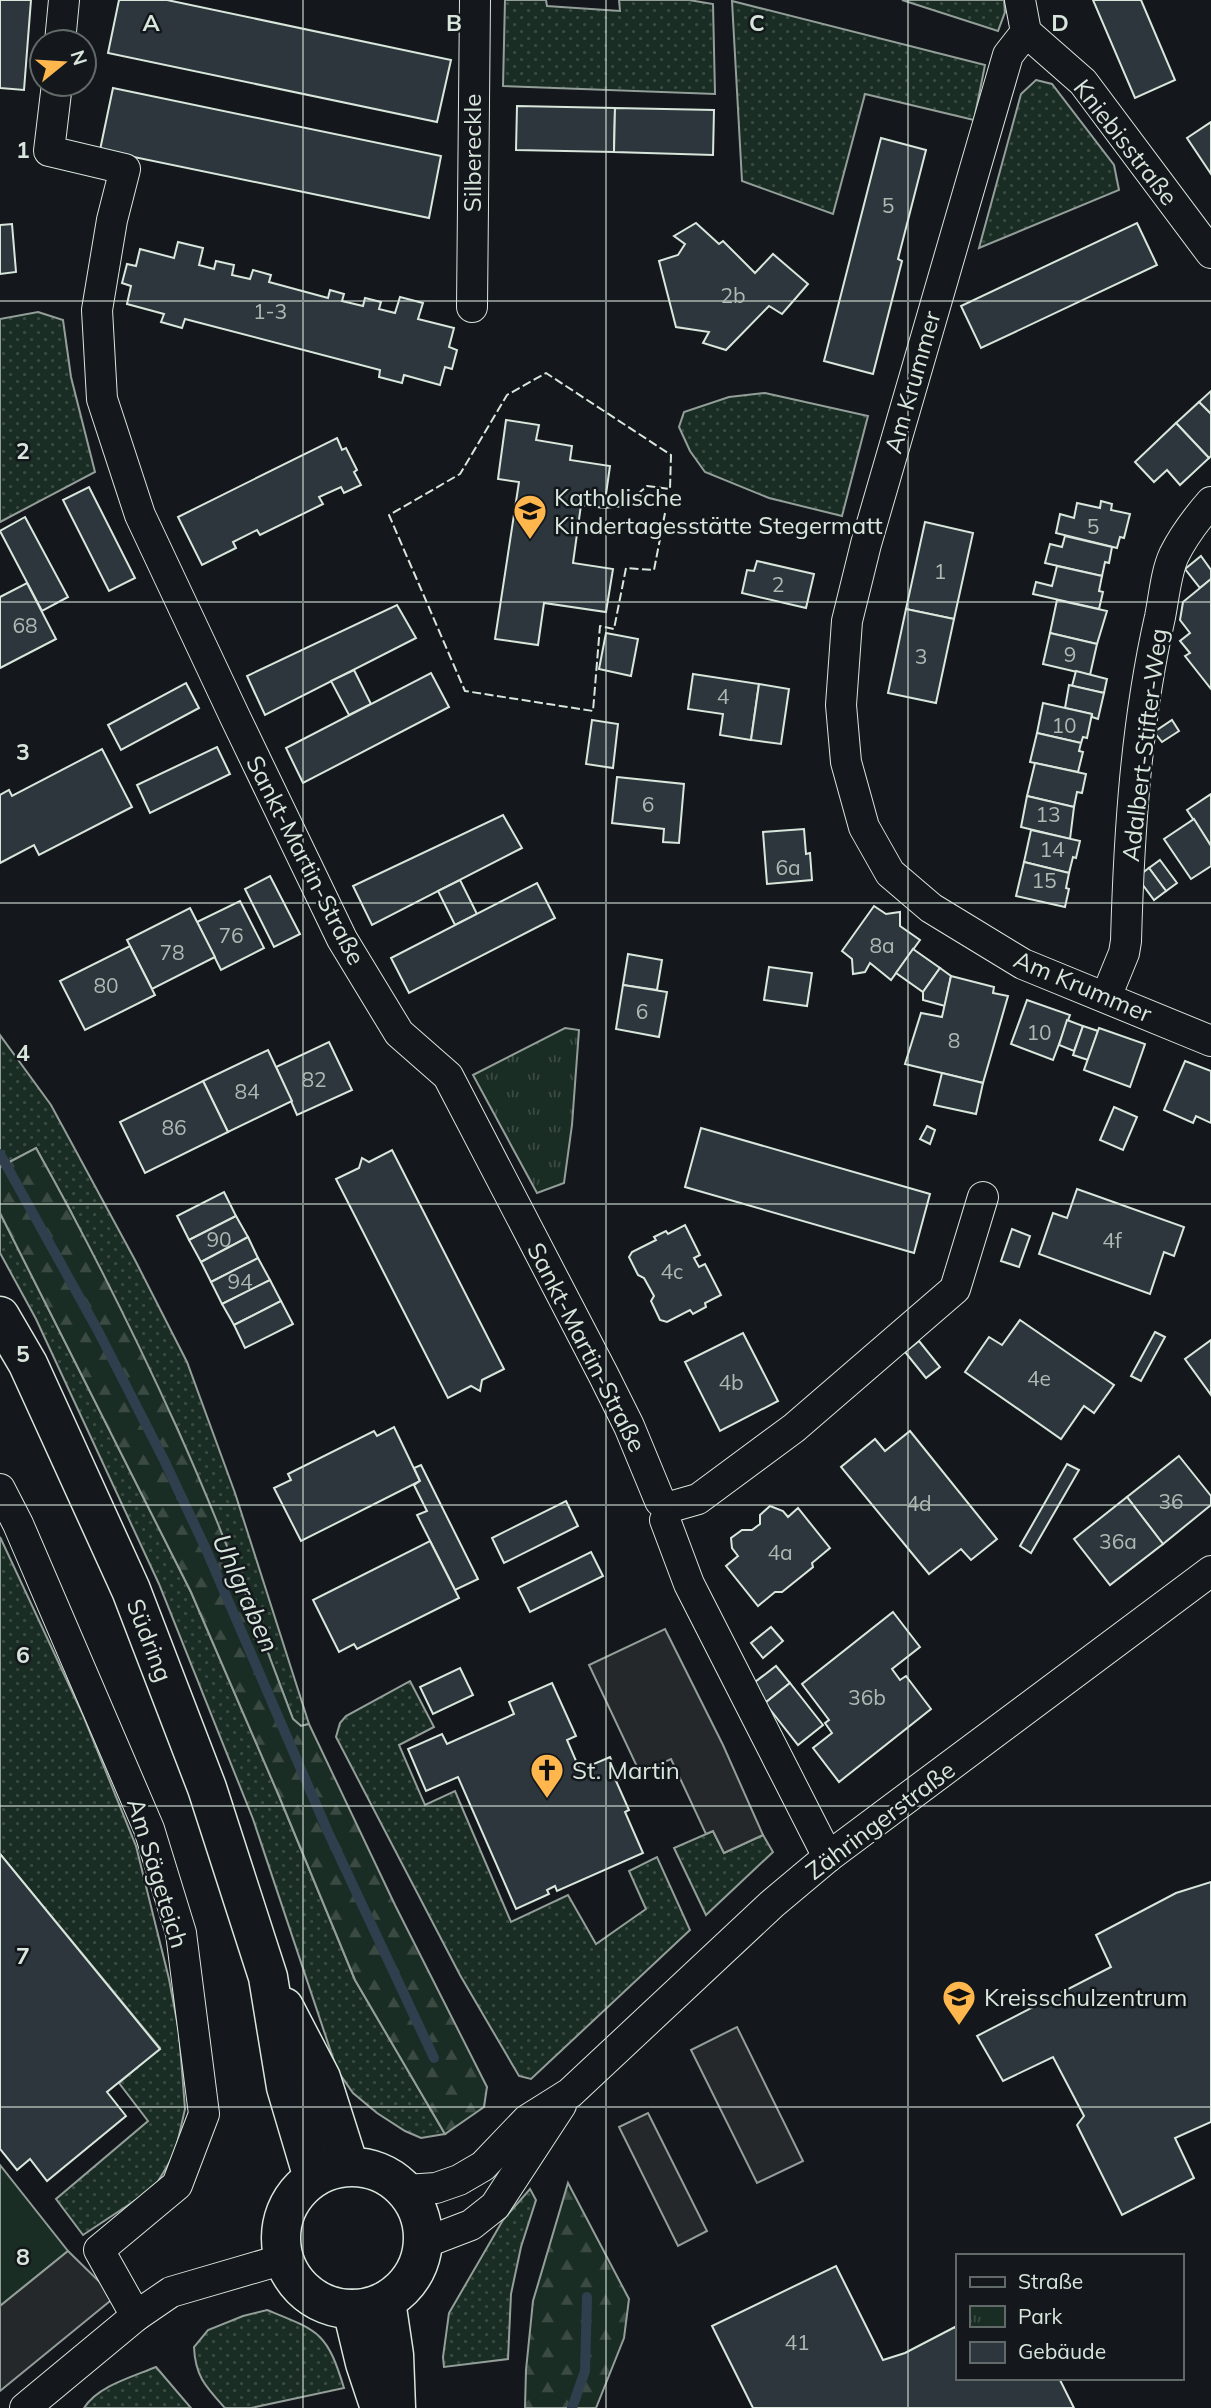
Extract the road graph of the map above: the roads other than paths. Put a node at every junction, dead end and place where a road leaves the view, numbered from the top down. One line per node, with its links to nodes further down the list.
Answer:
1 (64, 0): 4 (street)
2 (475, 0): 8 (street, Silbereckle)
3 (1020, 0): 5 (street)
4 (61, 28)
5 (1026, 32): 7 (street, Kniebisstraße); 10 (street, Am Krummer)
6 (55, 98): 15 (street, Sankt-Martin-Straße)
7 (1211, 253)
8 (472, 307)
9 (1211, 502): 10 (street, Adalbert-Stifter-Weg)
10 (1106, 997): 11 (street, Am Krummer)
11 (1211, 1041)
12 (983, 1197): 15 (street)
13 (0, 1316): 18 (street, Südring)
14 (0, 1489): 26 (street, Am Sägeteich)
15 (665, 1509): 17 (street, Sankt-Martin-Straße)
16 (1211, 1571): 17 (street, Zähringerstraße)
17 (828, 1857): 19 (street, Zähringerstraße)
18 (268, 1977): 20 (street, Südring); 21 (street, Südring)
19 (570, 2093): 22 (street, Zähringerstraße); 23 (street, Zähringerstraße)
20 (349, 2166): 21 (street); 22 (street)
21 (313, 2178): 24 (street)
22 (406, 2190): 23 (street)
23 (424, 2243): 25 (street)
24 (284, 2259): 25 (street); 26 (street)
25 (369, 2305): 28 (street); 29 (street)
26 (136, 2316): 27 (street)
27 (25, 2408)
28 (380, 2408)
29 (396, 2408)

